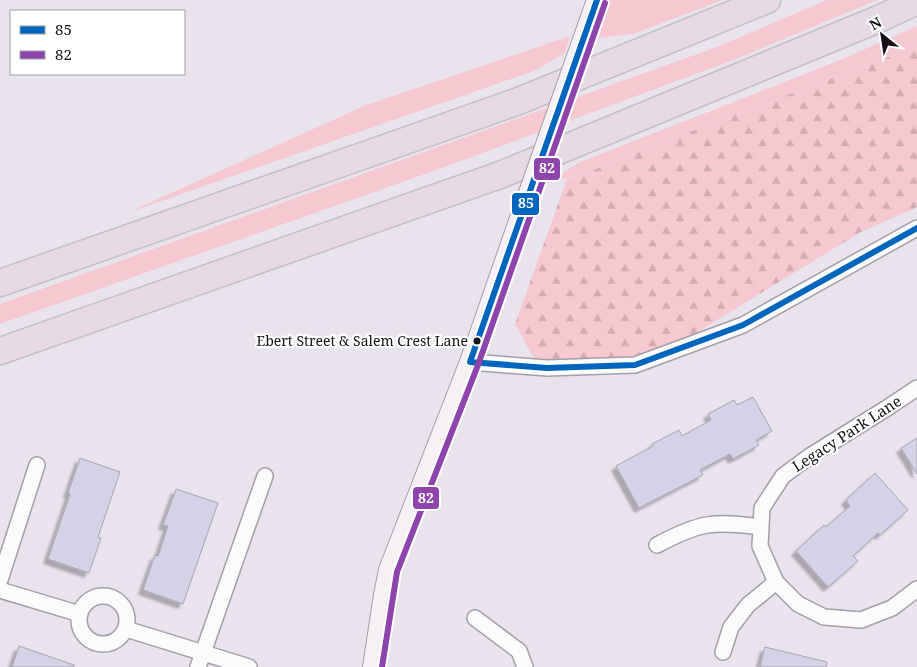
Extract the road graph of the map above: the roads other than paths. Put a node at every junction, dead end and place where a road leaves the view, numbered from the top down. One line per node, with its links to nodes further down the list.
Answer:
1 (766, 0): 5 (highway)
2 (917, 1): 6 (highway)
3 (596, 2): 7 (main road, bridge)
4 (917, 228): 7 (street)
5 (0, 284)
6 (0, 351)
7 (470, 362): 23 (main road)
8 (917, 388): 11 (street, Legacy Park Lane)
9 (37, 465): 13 (street)
10 (265, 476): 21 (street)
11 (762, 527): 12 (street); 14 (street, Legacy Park Lane)
12 (657, 545)
13 (0, 580)
14 (776, 582): 15 (street, Legacy Park Lane); 20 (street)
15 (917, 588)
16 (0, 590): 17 (street)
17 (80, 614): 19 (street); 19 (street)
18 (475, 618): 24 (street)
19 (126, 629): 21 (street)
20 (723, 652)
21 (201, 660): 22 (street)
22 (249, 667)
23 (373, 667)
24 (526, 667)

